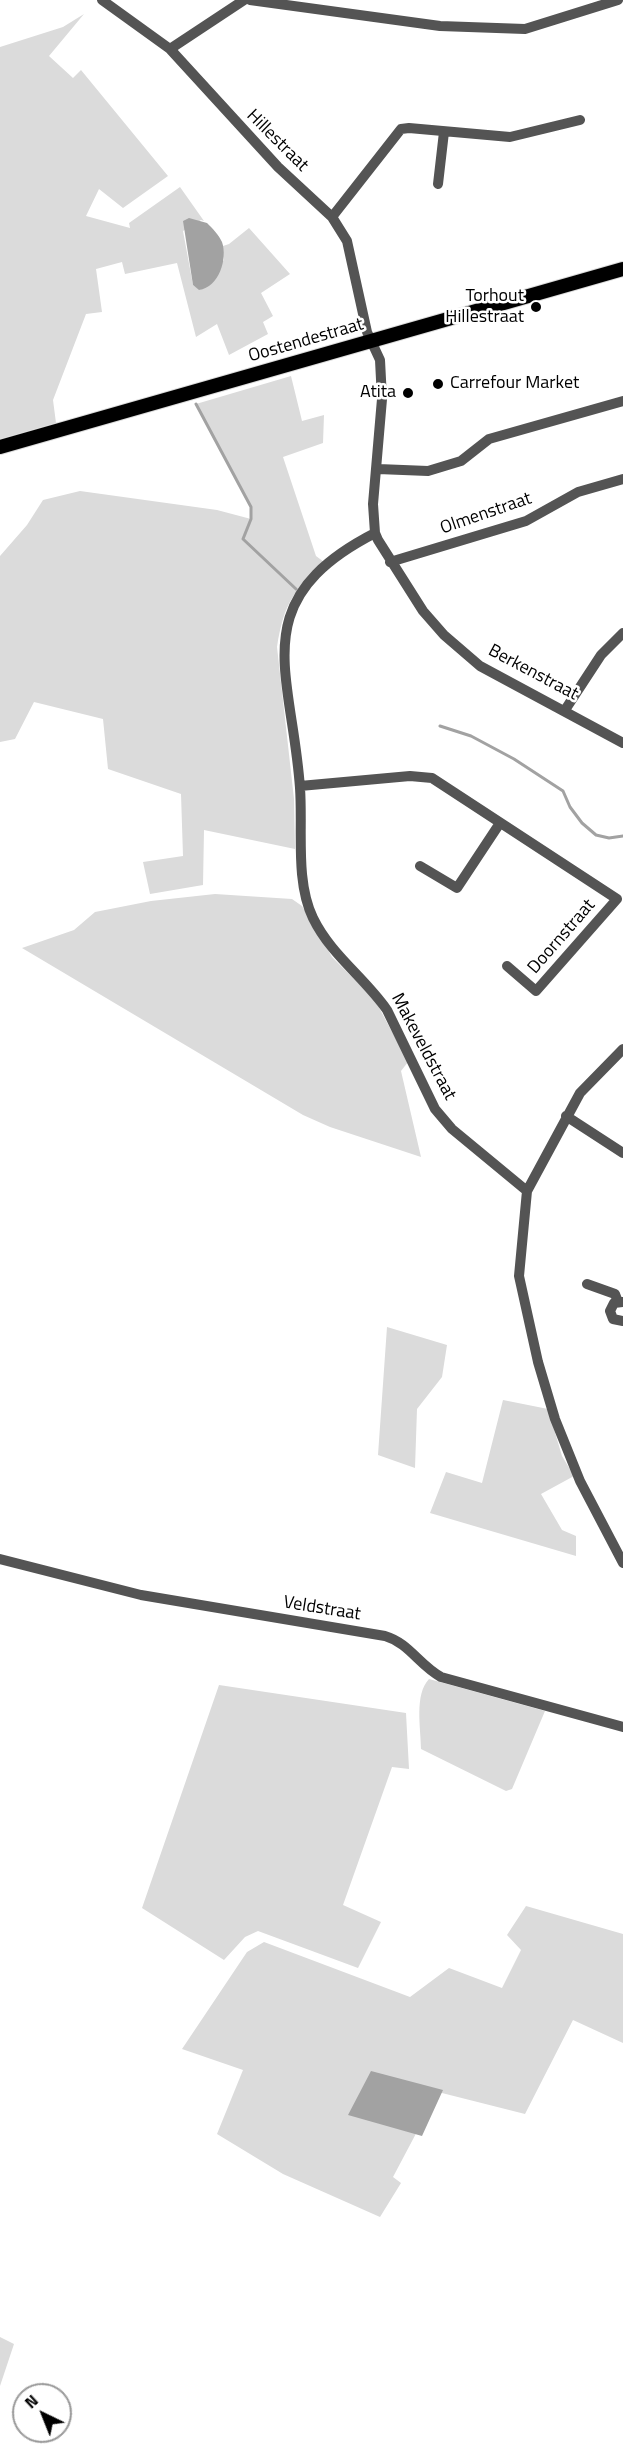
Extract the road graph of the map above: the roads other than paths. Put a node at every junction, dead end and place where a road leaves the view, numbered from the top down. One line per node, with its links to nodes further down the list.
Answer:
1 (102, 0): 5 (street, Hillestraat)
2 (244, 0): 5 (street)
3 (250, 0): 4 (street)
4 (618, 0)
5 (170, 49): 9 (street, Hillestraat)
6 (580, 120): 7 (street)
7 (444, 132): 8 (street); 9 (street)
8 (438, 184)
9 (332, 217): 11 (street, Hillestraat)
10 (623, 269): 11 (main road, Oostendestraat)
11 (370, 341): 13 (main road, Oostendestraat); 14 (street)
12 (623, 401): 14 (street)
13 (0, 447)
14 (378, 469): 16 (street)
15 (623, 479): 17 (street, Olmenstraat)
16 (375, 533): 17 (street, Berkenstraat); 21 (street, Makeveldstraat)
17 (390, 562): 19 (street, Berkenstraat)
18 (623, 633): 19 (street)
19 (566, 710): 20 (street, Berkenstraat)
20 (623, 743)
21 (300, 786): 22 (street, Doornstraat); 28 (street, Makeveldstraat)
22 (500, 823): 23 (street); 24 (street, Doornstraat)
23 (420, 866)
24 (507, 966)
25 (623, 1049): 26 (street)
26 (566, 1116): 27 (street); 28 (street)
27 (623, 1153)
28 (527, 1191): 32 (street)
29 (587, 1284): 30 (street)
30 (620, 1302): 31 (street)
31 (623, 1321)
32 (620, 1546): 34 (street)
33 (0, 1559): 35 (street, Veldstraat)
34 (623, 1563)
35 (623, 1727)

